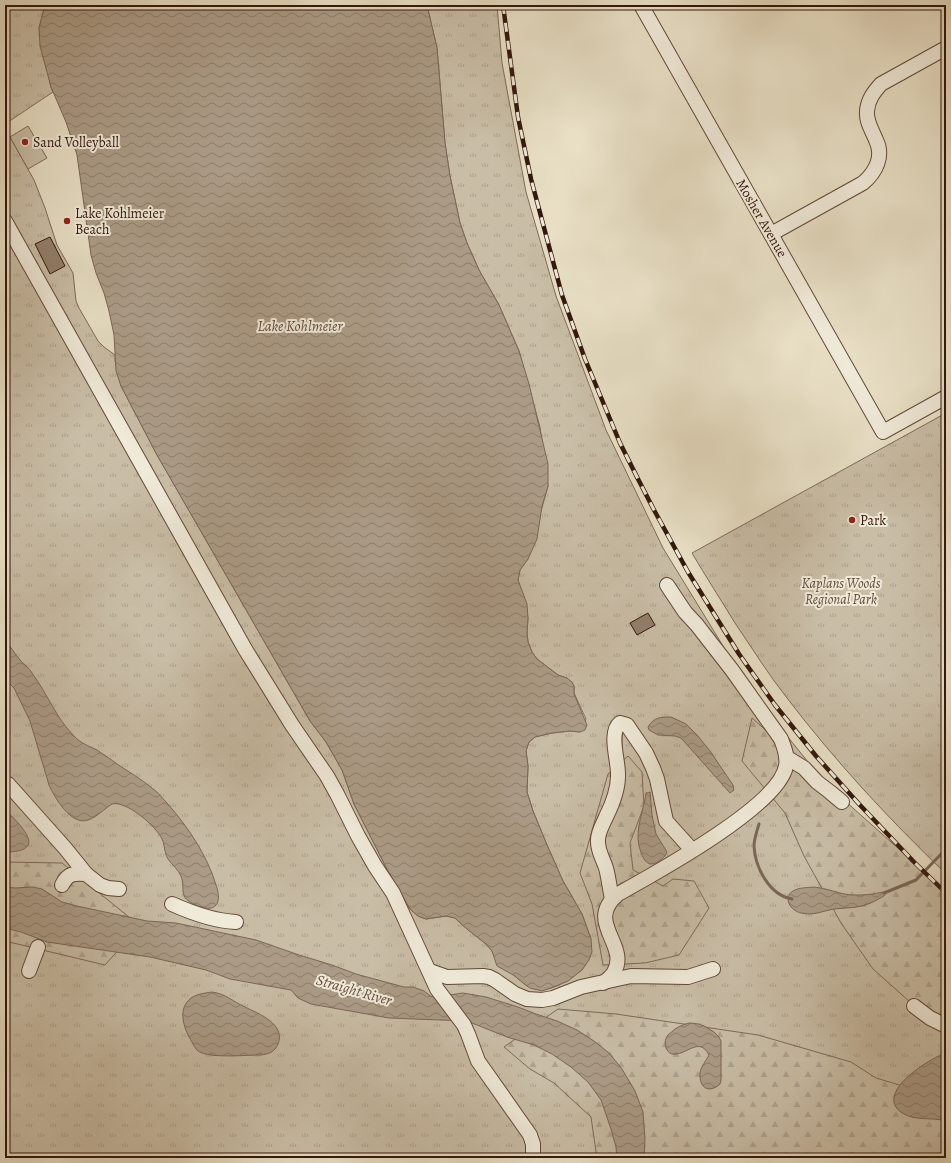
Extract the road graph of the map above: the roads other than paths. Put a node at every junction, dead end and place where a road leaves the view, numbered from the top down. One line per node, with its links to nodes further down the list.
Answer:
1 (646, 7): 4 (street, Mosher Avenue)
2 (946, 48): 4 (street)
3 (5, 221): 20 (street)
4 (771, 234): 5 (street, Mosher Avenue)
5 (946, 397)
6 (667, 585): 7 (street)
7 (786, 757): 9 (street); 10 (street)
8 (8, 784): 11 (street)
9 (842, 802)
10 (692, 850): 14 (street); 14 (street)
11 (86, 874): 12 (street); 13 (street)
12 (62, 885)
13 (119, 890)
14 (612, 899): 21 (street)
15 (172, 904): 16 (street)
16 (236, 922)
17 (38, 947): 19 (street)
18 (713, 970): 21 (street)
19 (29, 971)
20 (430, 971): 21 (street); 24 (street)
21 (603, 983)
22 (914, 1006): 23 (street)
23 (946, 1026)
24 (533, 1158)

